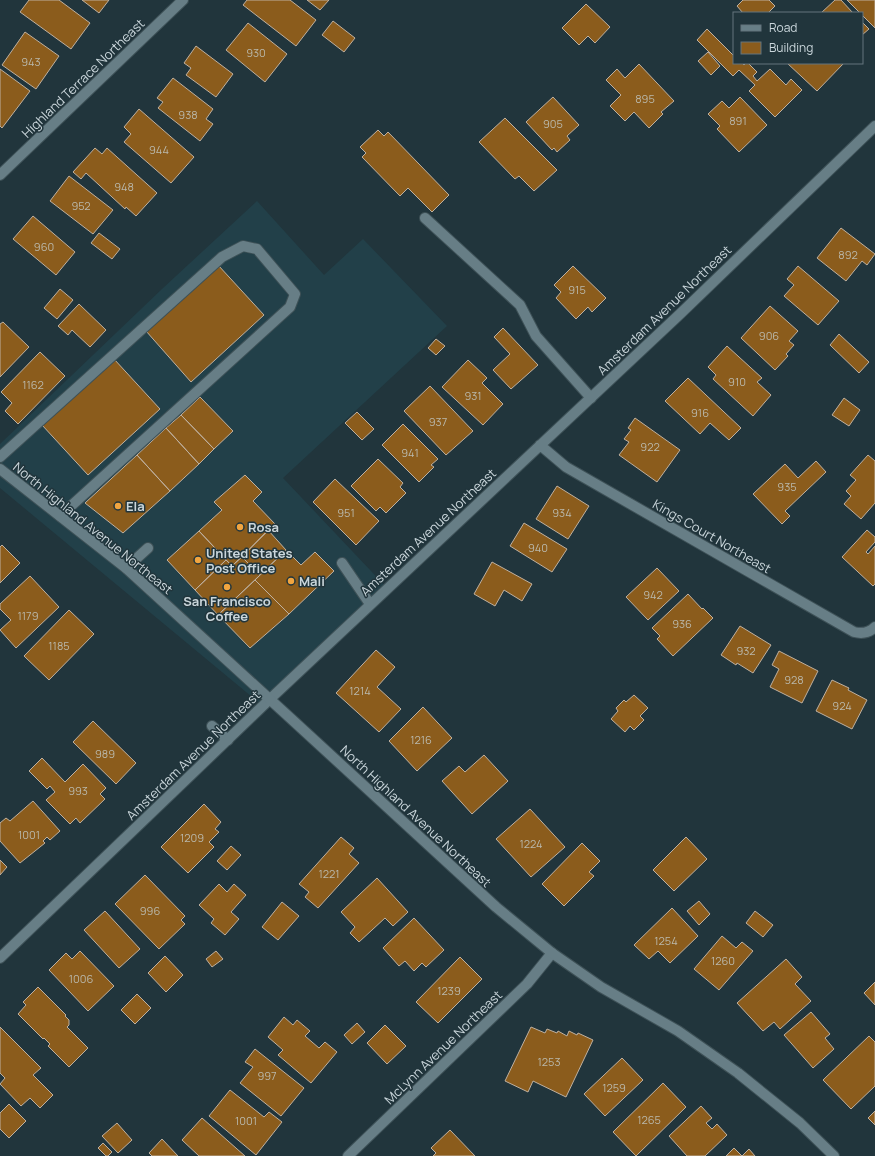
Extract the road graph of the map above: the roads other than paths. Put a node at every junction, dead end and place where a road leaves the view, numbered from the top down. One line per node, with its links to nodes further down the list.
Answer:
1 (184, 0): 3 (street, Highland Terrace Northeast)
2 (875, 126): 5 (street, Amsterdam Avenue Northeast)
3 (0, 175)
4 (425, 218): 5 (street)
5 (591, 398): 6 (street, Amsterdam Avenue Northeast)
6 (540, 445): 13 (street, Amsterdam Avenue Northeast); 14 (street, Kings Court Northeast)
7 (0, 457): 9 (street)
8 (0, 469): 9 (street, North Highland Avenue Northeast)
9 (60, 516): 12 (street, North Highland Avenue Northeast)
10 (148, 548): 12 (street)
11 (342, 563): 13 (street)
12 (126, 568): 15 (street, North Highland Avenue Northeast)
13 (370, 604): 15 (street, Amsterdam Avenue Northeast)
14 (875, 627)
15 (270, 699): 17 (street, Amsterdam Avenue Northeast); 18 (street, North Highland Avenue Northeast)
16 (212, 726): 17 (street)
17 (228, 740): 19 (street, Amsterdam Avenue Northeast)
18 (552, 953): 20 (street, McLynn Avenue Northeast); 21 (street, North Highland Avenue Northeast)
19 (0, 958)
20 (348, 1156)
21 (834, 1156)

